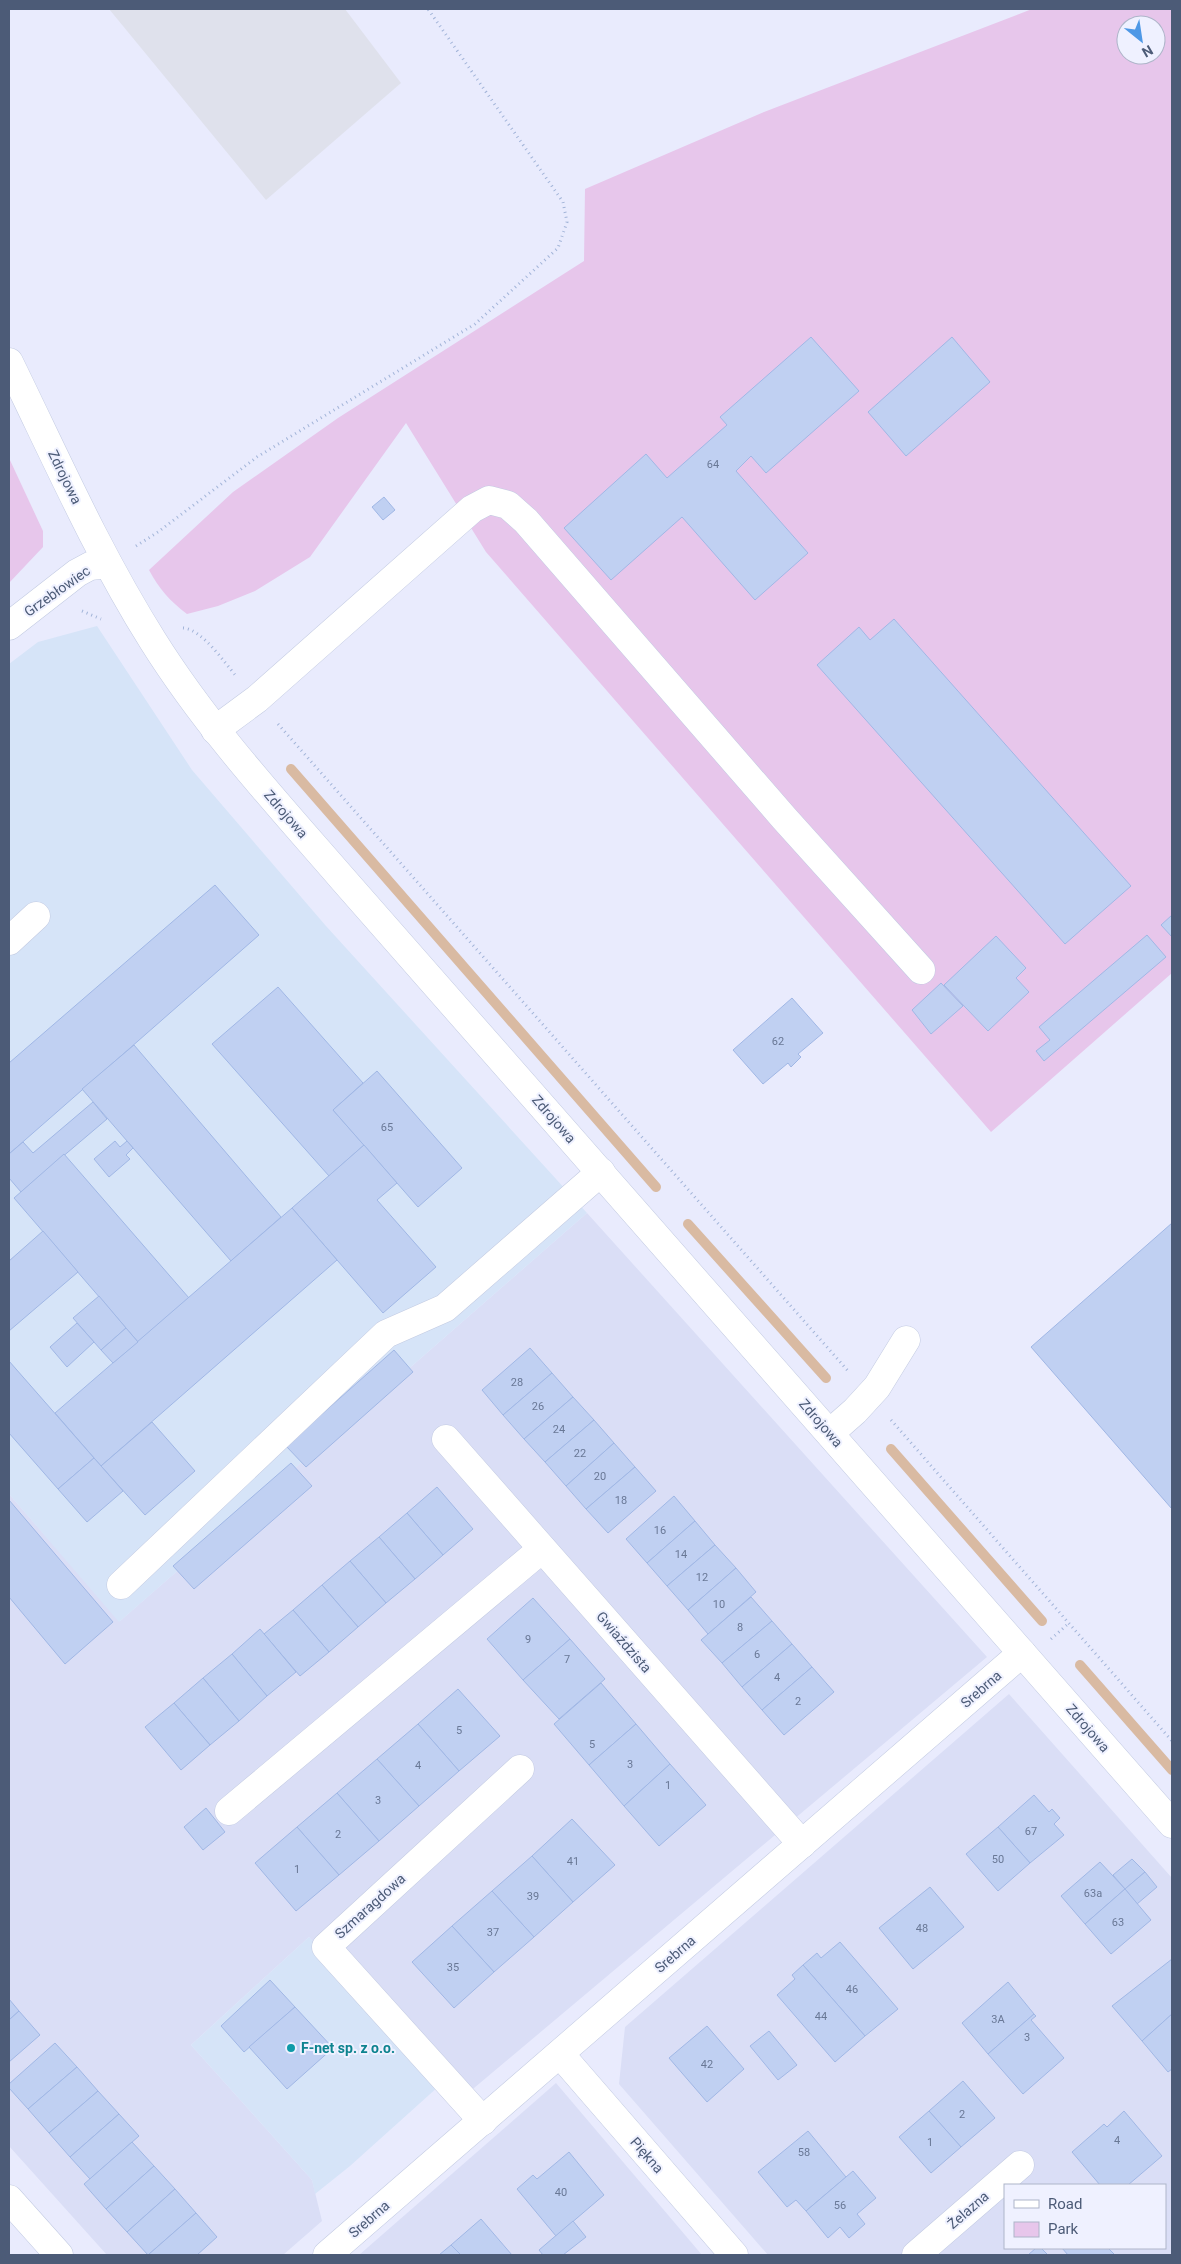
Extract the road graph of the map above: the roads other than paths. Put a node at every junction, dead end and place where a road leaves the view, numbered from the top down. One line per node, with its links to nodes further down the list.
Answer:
1 (9, 362): 2 (street, Zdrojowa)
2 (108, 564): 3 (street, Grzebłowiec); 4 (street, Zdrojowa)
3 (9, 626)
4 (215, 730): 7 (street); 8 (street, Zdrojowa)
5 (36, 916): 6 (street)
6 (9, 941)
7 (921, 970)
8 (601, 1172): 10 (street, Zdrojowa); 13 (street)
9 (906, 1340): 10 (street)
10 (830, 1433): 14 (street, Zdrojowa)
11 (446, 1439): 12 (street, Gwiaździsta)
12 (542, 1548): 16 (street); 18 (street, Gwiaździsta)
13 (121, 1585)
14 (1022, 1653): 17 (street, Zdrojowa); 18 (street, Srebrna)
15 (520, 1769): 20 (street, Szmaragdowa)
16 (229, 1811)
17 (1172, 1824)
18 (802, 1844): 19 (street, Srebrna)
19 (560, 2054): 20 (street, Srebrna); 25 (street, Piękna)
20 (483, 2120): 24 (street, Srebrna)
21 (1020, 2165): 26 (street, Żelazna)
22 (9, 2199): 23 (street)
23 (59, 2255)
24 (327, 2255)
25 (734, 2255)
26 (916, 2255)

